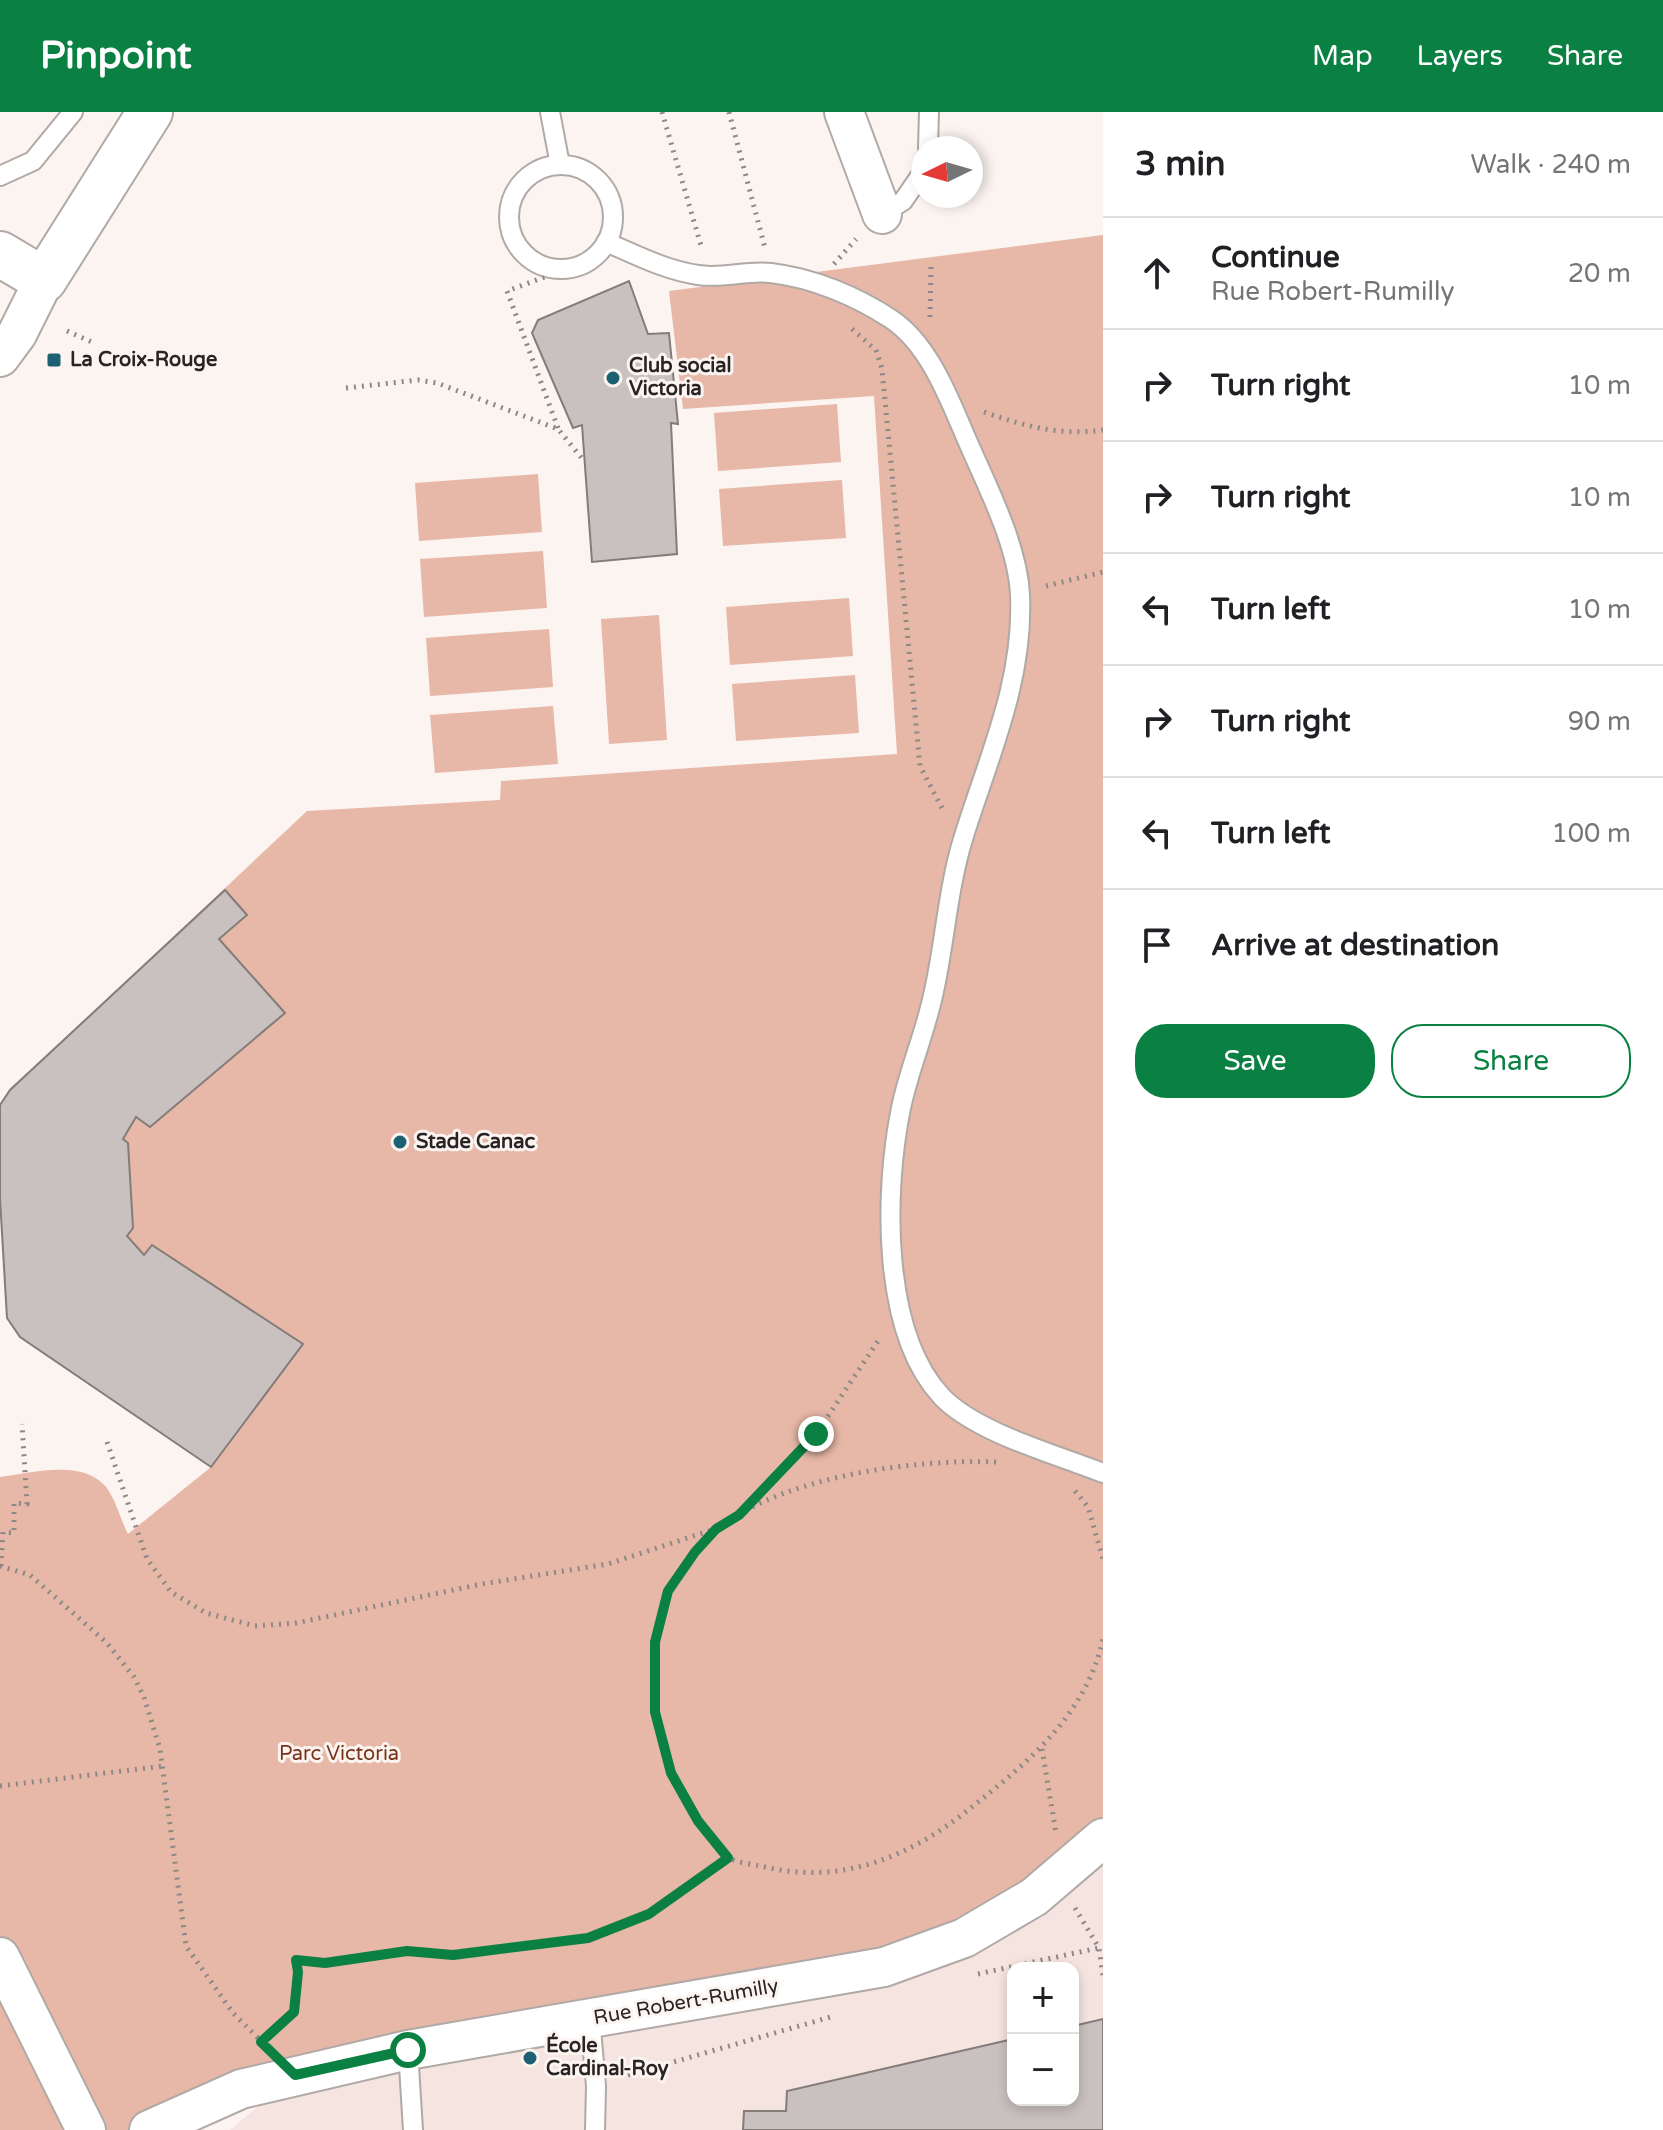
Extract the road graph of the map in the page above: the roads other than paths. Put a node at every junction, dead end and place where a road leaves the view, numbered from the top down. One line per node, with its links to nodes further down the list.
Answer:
1 (73, 112): 8 (lane)
2 (150, 112): 13 (street)
3 (550, 112): 7 (lane)
4 (844, 112): 10 (street)
5 (929, 112): 6 (lane)
6 (928, 136)
7 (560, 165): 11 (lane); 11 (lane)
8 (0, 176)
9 (911, 189): 10 (lane)
10 (882, 214)
11 (606, 242): 15 (lane)
12 (0, 254): 13 (street)
13 (44, 280): 14 (street)
14 (0, 357)
15 (1103, 1473)
16 (1103, 1838): 18 (street, Rue Robert-Rumilly)
17 (0, 1957): 20 (street)
18 (590, 2018): 19 (street, Rue Robert-Rumilly); 23 (lane)
19 (408, 2050): 21 (street, Rue Robert-Rumilly); 22 (lane)
20 (86, 2130)
21 (149, 2130)
22 (413, 2130)
23 (595, 2130)

